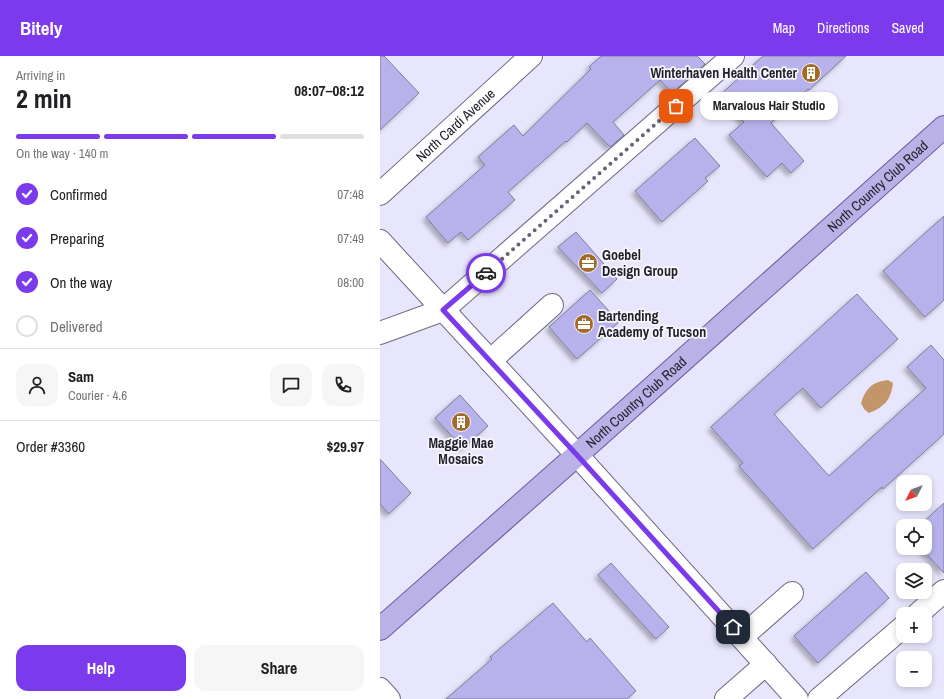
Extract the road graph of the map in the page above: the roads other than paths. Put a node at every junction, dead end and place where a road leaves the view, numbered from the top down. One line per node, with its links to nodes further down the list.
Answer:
1 (531, 56): 4 (street, North Cardi Avenue)
2 (733, 56): 7 (street)
3 (944, 127): 10 (main road, North Country Club Road)
4 (380, 194)
5 (380, 241): 7 (street)
6 (552, 305): 9 (street)
7 (443, 310): 8 (street); 9 (street)
8 (384, 325)
9 (490, 361): 10 (street)
10 (577, 455): 14 (main road, North Country Club Road); 16 (street)
11 (944, 591): 13 (street)
12 (792, 593): 16 (street)
13 (926, 607)
14 (380, 628)
15 (896, 633): 22 (street)
16 (742, 637): 17 (street)
17 (766, 664): 20 (street); 21 (street)
18 (380, 689): 19 (street)
19 (390, 699)
20 (726, 699)
21 (797, 699)
22 (819, 699)

